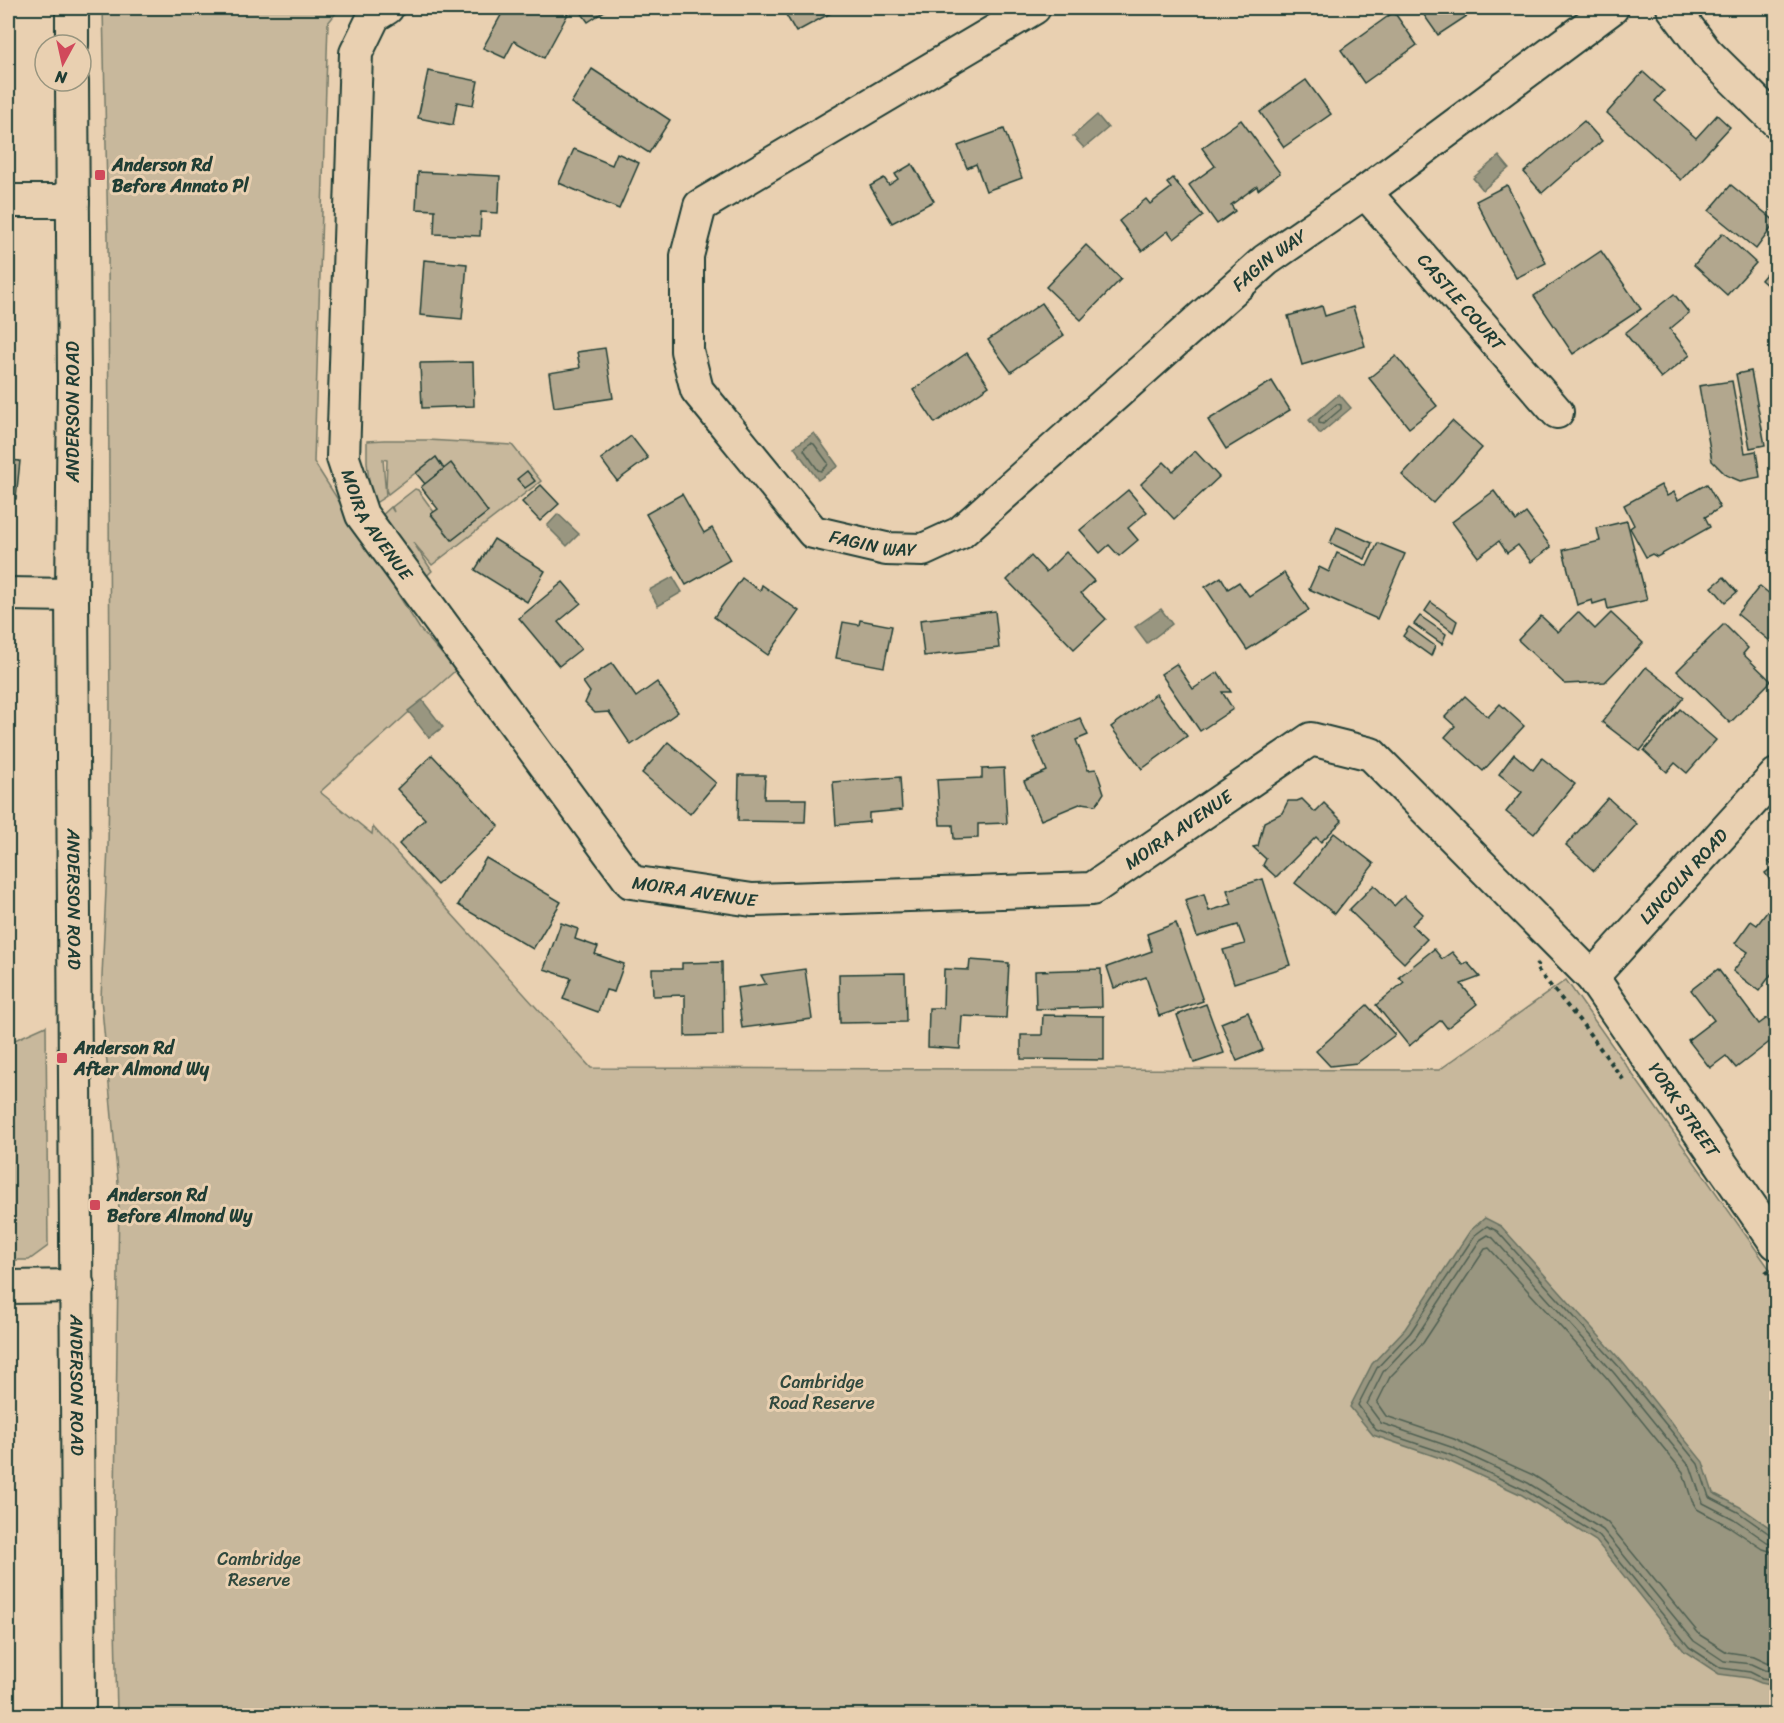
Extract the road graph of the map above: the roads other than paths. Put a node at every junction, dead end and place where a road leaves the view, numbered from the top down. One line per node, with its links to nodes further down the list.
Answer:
1 (72, 8): 6 (street)
2 (387, 8): 16 (street, MOIRA AVENUE)
3 (1034, 8): 9 (street, FAGIN WAY)
4 (1612, 8): 9 (street, FAGIN WAY)
5 (1673, 8): 8 (street)
6 (72, 33)
7 (72, 93): 11 (street, ANDERSON ROAD)
8 (1776, 121)
9 (1365, 192): 12 (street, CASTLE COURT)
10 (8, 201): 11 (street)
11 (73, 201): 14 (street, ANDERSON ROAD)
12 (1557, 412)
13 (8, 594): 14 (street)
14 (72, 595): 18 (street, ANDERSON ROAD)
15 (1776, 775): 16 (street, LINCOLN ROAD)
16 (1592, 977): 17 (street, YORK STREET)
17 (1776, 1243)
18 (78, 1286): 19 (street); 20 (street, ANDERSON ROAD)
19 (8, 1287)
20 (79, 1716)

